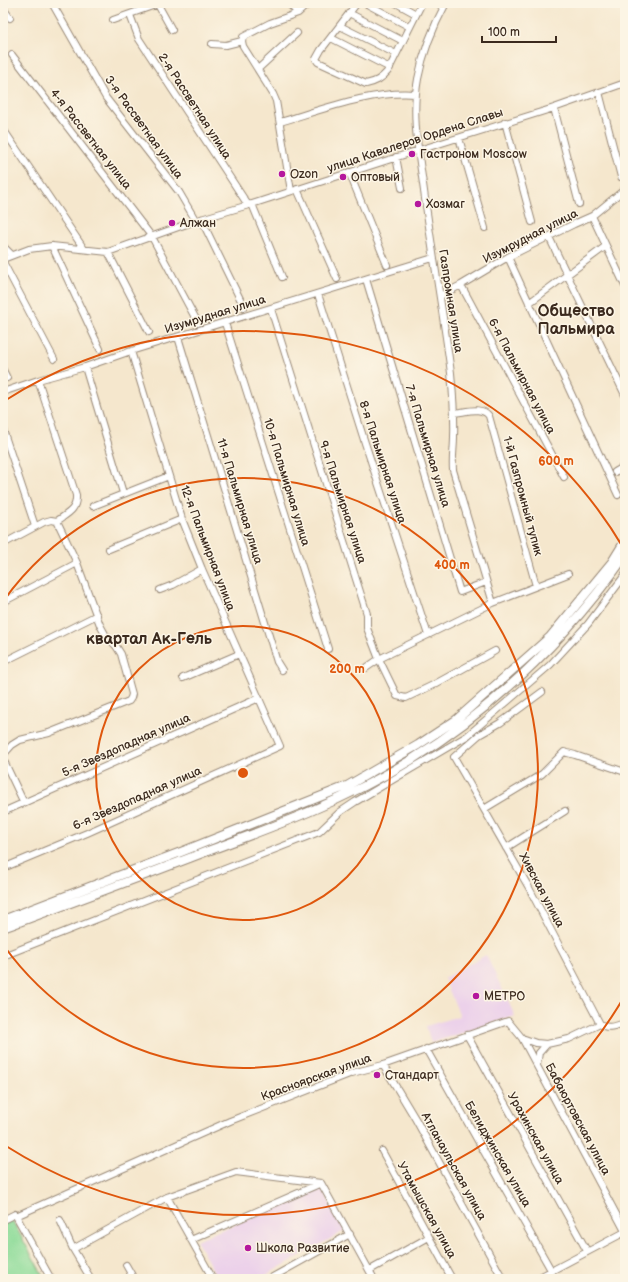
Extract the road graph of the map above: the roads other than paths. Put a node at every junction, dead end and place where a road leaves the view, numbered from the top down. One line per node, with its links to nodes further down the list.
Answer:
1 (52, 3): 48 (street, 3-я Рассветная улица)
2 (288, 3): 12 (street)
3 (309, 3): 12 (street)
4 (357, 3): 13 (street)
5 (365, 3): 19 (street)
6 (396, 3): 14 (street)
7 (422, 3): 14 (street)
8 (437, 3): 10 (street)
9 (157, 4): 15 (street); 20 (street)
10 (445, 5): 32 (street, Газпромная улица)
11 (3, 8): 16 (street)
12 (298, 13): 23 (street)
13 (349, 13): 18 (street); 24 (street)
14 (416, 14): 19 (street)
15 (130, 15): 17 (street); 46 (street, 2-я Рассветная улица)
16 (10, 18)
17 (114, 20)
18 (340, 26): 22 (street); 26 (street)
19 (410, 27): 24 (street)
20 (172, 30)
21 (297, 33): 29 (street)
22 (331, 38): 28 (street); 28 (street)
23 (242, 41): 25 (street); 29 (street)
24 (403, 41): 26 (street)
25 (212, 44)
26 (396, 54): 28 (street)
27 (12, 55): 52 (street, 4-я Рассветная улица)
28 (390, 68)
29 (258, 69): 34 (street)
30 (625, 83): 31 (street, улица Кавалеров Ордена Славы)
31 (599, 92): 33 (street, улица Кавалеров Ордена Славы); 41 (street)
32 (416, 94): 34 (street); 38 (street, Газпромная улица)
33 (554, 108): 35 (street, улица Кавалеров Ордена Славы); 45 (street)
34 (280, 122): 44 (street)
35 (505, 122): 37 (street, улица Кавалеров Ордена Славы); 49 (street)
36 (3, 129): 56 (street)
37 (459, 138): 38 (street, улица Кавалеров Ордена Славы); 50 (street)
38 (418, 150): 39 (street, улица Кавалеров Ордена Славы); 60 (street, Газпромная улица)
39 (396, 157): 40 (street, улица Кавалеров Ордена Славы); 42 (street)
40 (350, 172): 44 (street, улица Кавалеров Ордена Славы); 62 (street)
41 (621, 177)
42 (402, 188)
43 (625, 189): 47 (street, Изумрудная улица)
44 (294, 190): 46 (street, улица Кавалеров Ордена Славы); 65 (street)
45 (579, 204)
46 (250, 205): 48 (street, улица Кавалеров Ордена Славы); 64 (street, 2-я Рассветная улица)
47 (592, 216): 51 (street, Изумрудная улица); 55 (street)
48 (199, 220): 52 (street, улица Кавалеров Ордена Славы); 72 (street, 3-я Рассветная улица)
49 (532, 222)
50 (485, 228)
51 (549, 236): 59 (street, Изумрудная улица); 63 (street)
52 (152, 237): 57 (street, улица Кавалеров Ордена Славы); 74 (street, 4-я Рассветная улица)
53 (3, 246): 58 (street)
54 (52, 246): 56 (street, улица Кавалеров Ордена Славы); 58 (street, улица Кавалеров Ордена Славы); 78 (street)
55 (606, 246): 63 (street); 68 (street)
56 (84, 249): 57 (street, улица Кавалеров Ордена Славы)
57 (108, 252): 76 (street)
58 (12, 255): 61 (street, улица Кавалеров Ордена Славы)
59 (508, 257): 67 (street, Изумрудная улица); 71 (street)
60 (433, 258): 66 (street, Изумрудная улица); 70 (street, Газпромная улица)
61 (3, 261): 80 (street)
62 (387, 265)
63 (568, 275): 71 (street); 86 (street)
64 (282, 277)
65 (337, 279)
66 (366, 279): 69 (street, Изумрудная улица); 107 (street, 7-я Пальмирная улица)
67 (461, 285): 70 (street, Изумрудная улица); 92 (street, 6-я Пальмирная улица)
68 (625, 286)
69 (318, 294): 73 (street, Изумрудная улица); 113 (street, 8-я Пальмирная улица)
70 (440, 296): 87 (street, Газпромная улица)
71 (530, 303): 94 (street)
72 (244, 307)
73 (271, 309): 75 (street, Изумрудная улица); 117 (street, 9-я Пальмирная улица)
74 (198, 323)
75 (225, 323): 77 (street, Изумрудная улица); 114 (street, 10-я Пальмирная улица)
76 (148, 332)
77 (178, 337): 79 (street, Изумрудная улица); 120 (street, 11-я Пальмирная улица)
78 (100, 349)
79 (131, 351): 81 (street, Изумрудная улица); 91 (street, 12-я Пальмирная улица)
80 (54, 358)
81 (85, 367): 84 (street, Изумрудная улица); 93 (street)
82 (3, 370): 83 (street)
83 (7, 378)
84 (38, 380): 85 (street, Изумрудная улица); 97 (street)
85 (3, 392)
86 (625, 395)
87 (454, 413): 107 (street, Газпромная улица); 108 (street, 1-й Газпромный тупик)
88 (3, 430): 98 (street)
89 (625, 466): 90 (street)
90 (615, 472)
91 (169, 476): 93 (street); 96 (street, 12-я Пальмирная улица)
92 (564, 477)
93 (123, 493): 95 (street)
94 (618, 495)
95 (93, 506)
96 (182, 519): 101 (street); 104 (street, 12-я Пальмирная улица)
97 (58, 521): 98 (street); 103 (street)
98 (35, 526): 100 (street)
99 (625, 541): 134 (main road)
100 (3, 544)
101 (109, 549)
102 (625, 556): 135 (main road)
103 (77, 563): 110 (street); 112 (street)
104 (202, 569): 109 (street); 116 (street, 12-я Пальмирная улица)
105 (568, 574): 108 (street)
106 (625, 575): 136 (street)
107 (486, 582): 111 (street, Газпромная улица)
108 (536, 586): 111 (street)
109 (160, 590)
110 (3, 602)
111 (493, 603): 113 (street)
112 (96, 615): 118 (street); 125 (street)
113 (428, 635): 117 (street)
114 (328, 649)
115 (495, 651): 117 (street, 9-я Пальмирная улица)
116 (239, 654): 121 (street); 123 (street, 12-я Пальмирная улица)
117 (379, 659): 119 (street)
118 (3, 662)
119 (366, 668)
120 (282, 670)
121 (183, 678)
122 (542, 692): 129 (street, Хивская улица)
123 (259, 698): 124 (street, 12-я Пальмирная улица); 128 (street, 5-я Звездопадная улица)
124 (280, 746): 133 (street, 6-я Звездопадная улица)
125 (3, 755)
126 (3, 759): 128 (street)
127 (625, 772): 129 (street)
128 (24, 803): 130 (street, 5-я Звездопадная улица)
129 (484, 809): 132 (street, Хивская улица)
130 (3, 812)
131 (566, 812): 132 (street)
132 (506, 848): 138 (street, Хивская улица)
133 (3, 868)
134 (3, 920)
135 (3, 928)
136 (3, 956)
137 (625, 1023): 138 (street)
138 (600, 1024): 141 (street)
139 (467, 1035): 140 (street, Красноярская улица); 142 (street, Красноярская улица); 156 (street, Урахинская улица)
140 (522, 1038): 141 (street); 144 (street, Бабаюртовская улица)
141 (547, 1044): 144 (street)
142 (426, 1049): 143 (street, Красноярская улица); 159 (street, Белиджинская улица)
143 (382, 1064): 148 (street, Красноярская улица); 167 (street, Атланаульская улица)
144 (537, 1065): 151 (street, Бабаюртовская улица)
145 (382, 1151): 153 (street, Утамышская улица)
146 (321, 1183): 147 (street); 152 (street); 154 (street)
147 (167, 1197): 154 (street); 155 (street)
148 (15, 1215): 149 (street, Красноярская улица); 160 (street)
149 (3, 1220)
150 (60, 1220): 155 (street)
151 (625, 1232): 156 (street)
152 (350, 1234): 158 (street); 164 (street)
153 (429, 1237): 158 (street); 166 (street, Утамышская улица)
154 (191, 1240): 163 (street)
155 (73, 1249): 161 (street)
156 (587, 1251): 159 (street)
157 (126, 1265): 162 (street)
158 (370, 1270): 165 (street)
159 (551, 1270): 168 (street)
160 (51, 1279)
161 (91, 1279)
162 (134, 1279)
163 (213, 1279)
164 (269, 1279)
165 (374, 1279)
166 (452, 1279)
167 (503, 1279)
168 (536, 1279)

